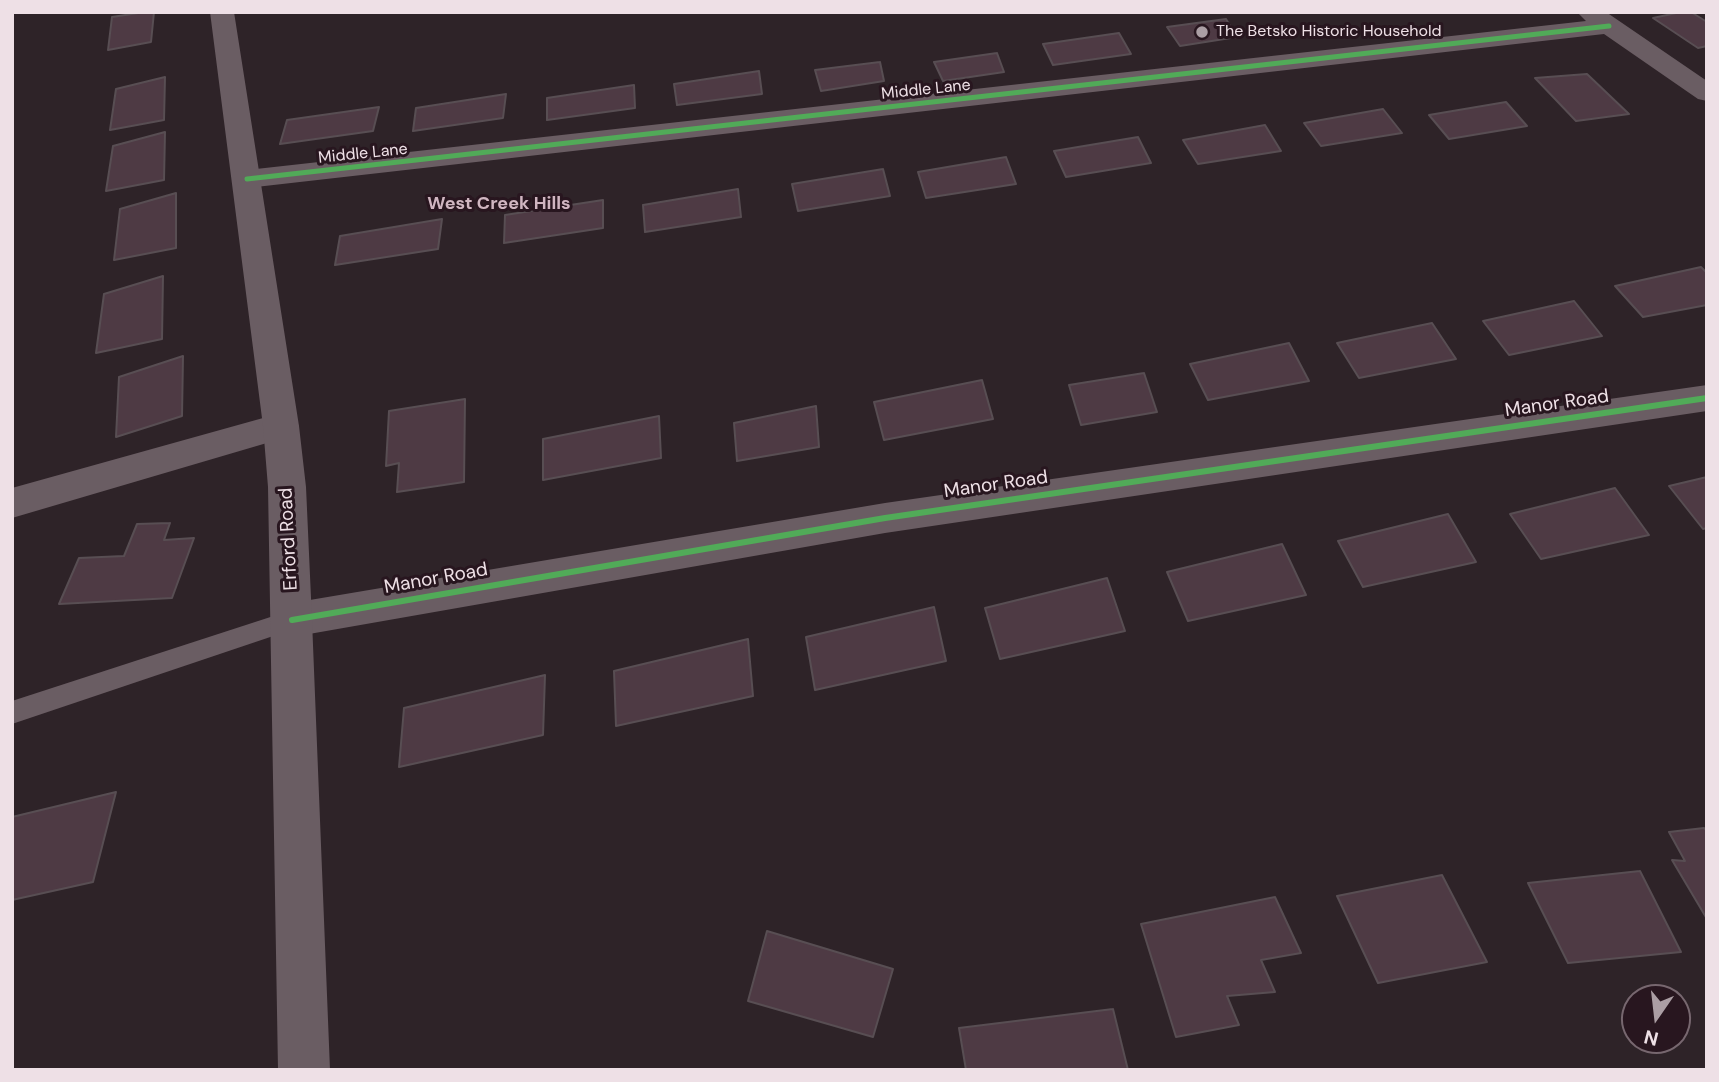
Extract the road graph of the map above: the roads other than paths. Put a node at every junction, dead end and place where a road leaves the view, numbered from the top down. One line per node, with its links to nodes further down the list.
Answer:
1 (222, 12): 4 (street, Erford Road)
2 (1599, 19): 3 (street); 4 (street, Middle Lane)
3 (1707, 93)
4 (247, 179): 6 (street, Erford Road)
5 (1707, 398): 8 (street, Manor Road)
6 (281, 426): 7 (street); 8 (street, Erford Road)
7 (12, 503)
8 (292, 620): 9 (lane); 10 (street, Erford Road)
9 (12, 713)
10 (304, 1070)

